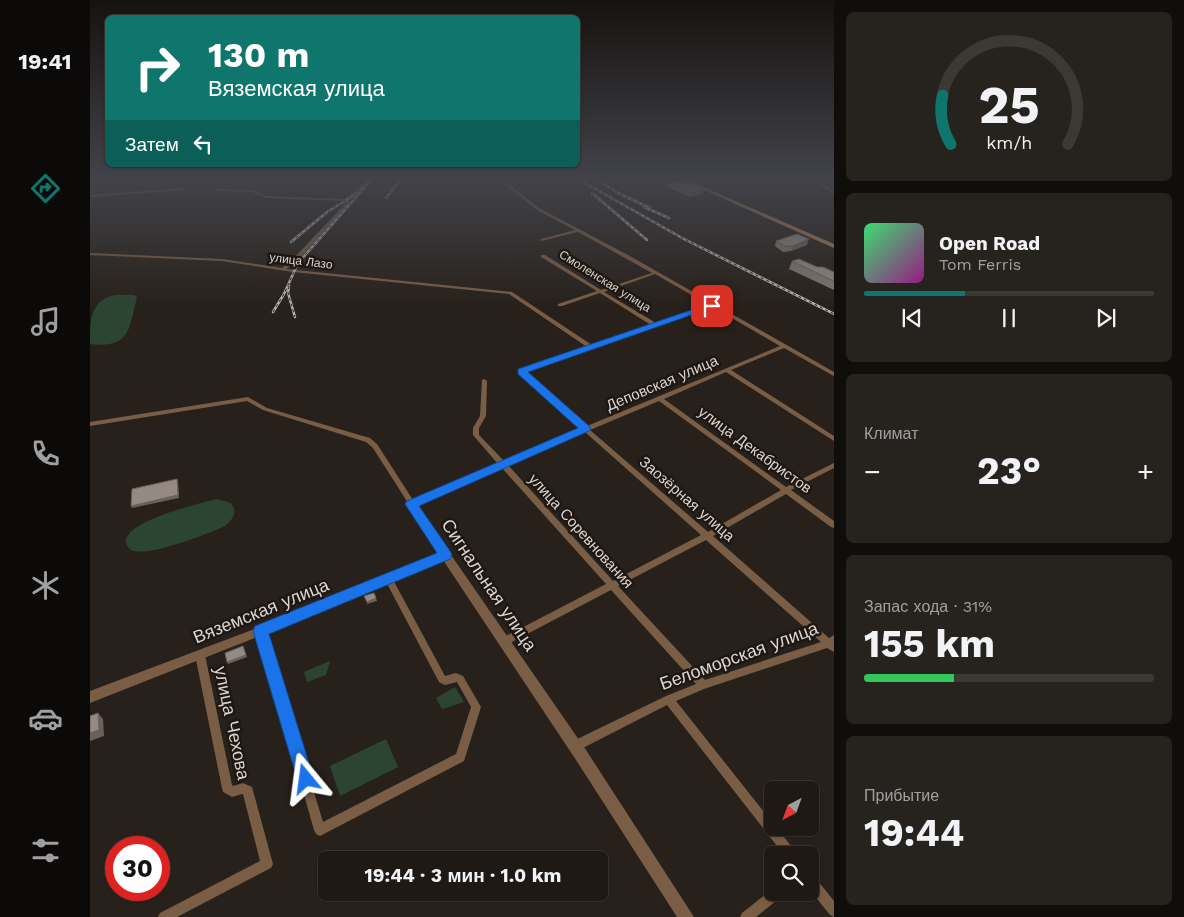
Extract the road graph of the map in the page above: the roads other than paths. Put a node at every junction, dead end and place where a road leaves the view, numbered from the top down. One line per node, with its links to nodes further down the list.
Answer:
1 (331, 221): 10 (street)
2 (559, 221): 5 (street)
3 (779, 221): 7 (main road)
4 (781, 221): 7 (main road)
5 (578, 231): 6 (street); 11 (street)
6 (543, 240)
7 (834, 244)
8 (90, 254): 10 (street, улица Лазо)
9 (543, 256): 12 (street, Смоленская улица)
10 (282, 269): 17 (street, улица Лазо)
11 (655, 273): 12 (street); 14 (street)
12 (601, 291): 13 (street); 15 (street, Смоленская улица)
13 (560, 305)
14 (712, 306): 15 (street); 16 (street)
15 (655, 325): 17 (street)
16 (784, 346): 18 (street, Деповская улица); 19 (street)
17 (591, 347): 23 (street, Заозёрная улица)
18 (726, 370): 21 (street, Деповская улица); 24 (street)
19 (834, 374)
20 (484, 381): 25 (street, улица Соревнования)
21 (659, 398): 23 (street, Деповская улица); 27 (street, улица Декабристов)
22 (90, 424): 28 (street, Сигнальная улица)
23 (586, 429): 25 (street, Деповская улица); 30 (street, Заозёрная улица)
24 (834, 439)
25 (503, 465): 28 (street, Деповская улица); 33 (street, улица Соревнования)
26 (834, 465): 27 (street)
27 (786, 490): 29 (street, улица Декабристов); 30 (street)
28 (412, 504): 31 (street, Сигнальная улица)
29 (834, 525)
30 (707, 536): 33 (street); 36 (street, Заозёрная улица)
31 (445, 555): 32 (street, Вяземская улица); 35 (street, Сигнальная улица)
32 (388, 578): 34 (street, Вяземская улица); 34 (street)
33 (612, 585): 35 (street); 38 (street, улица Соревнования)
34 (260, 631): 37 (street, Вяземская улица)
35 (505, 641): 41 (street, Сигнальная улица)
36 (832, 644): 38 (street, Беломорская улица)
37 (200, 655): 39 (street, Вяземская улица); 46 (street, улица Чехова)
38 (703, 685): 40 (street, Беломорская улица)
39 (90, 697)
40 (669, 699): 41 (street, Беломорская улица); 42 (street)
41 (575, 746): 47 (street, Сигнальная улица)
42 (783, 846)
43 (819, 892): 45 (street)
44 (766, 901): 48 (street)
45 (834, 911)
46 (164, 917)
47 (686, 917)
48 (746, 917)

